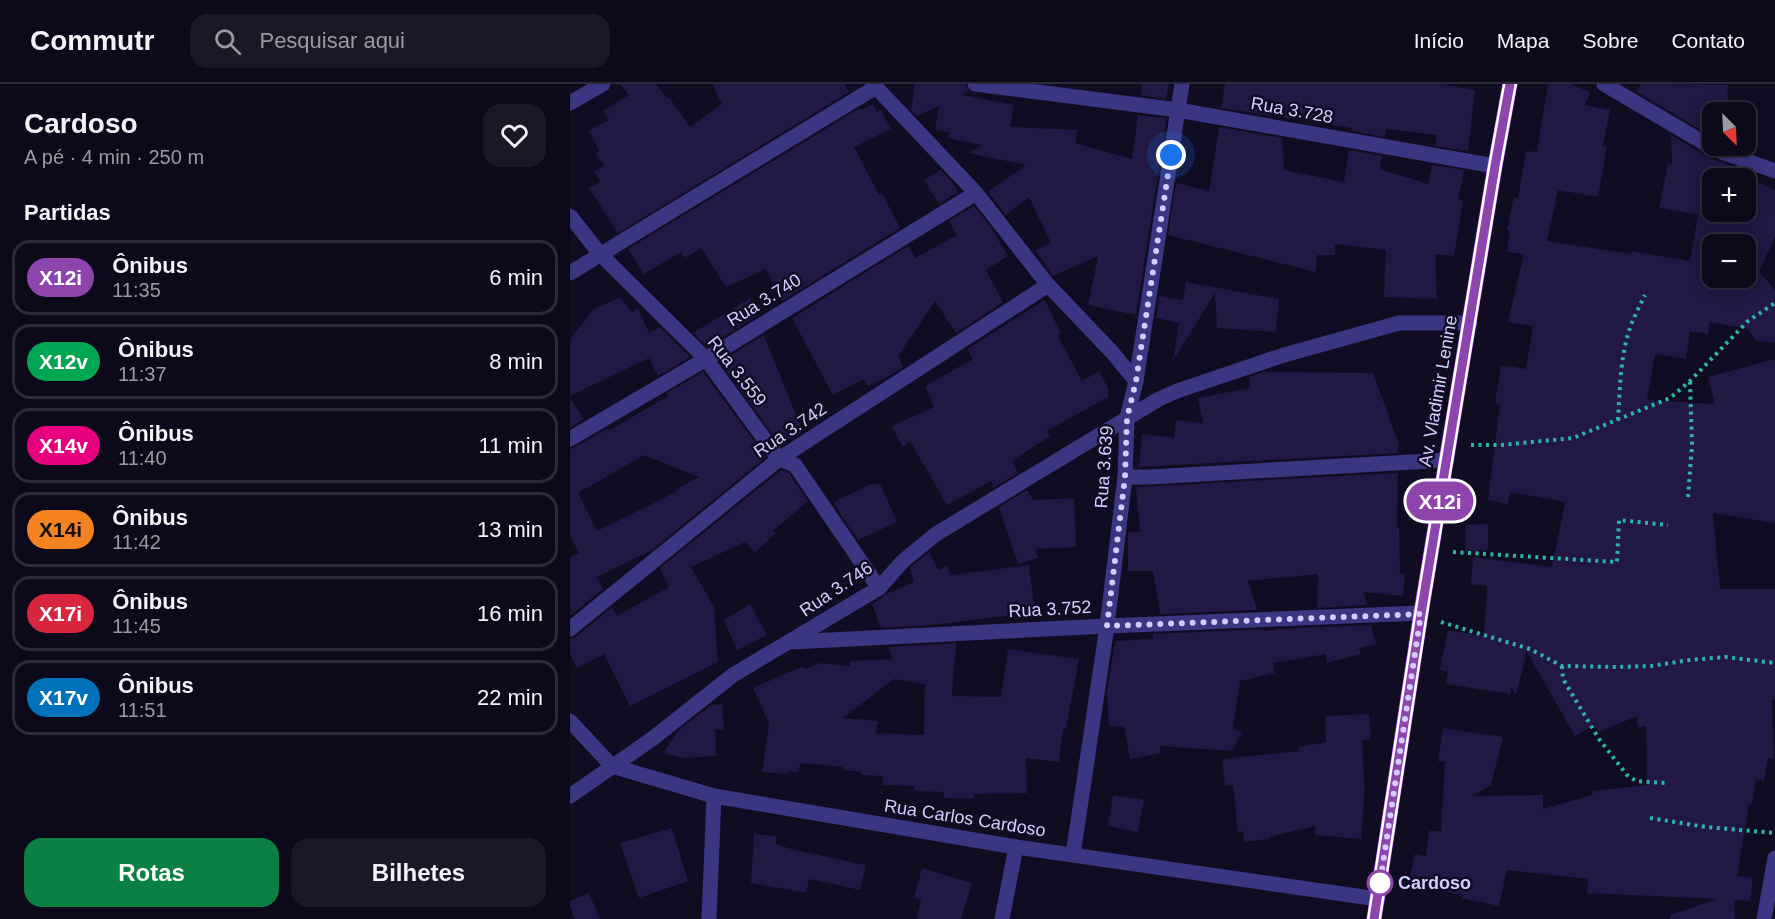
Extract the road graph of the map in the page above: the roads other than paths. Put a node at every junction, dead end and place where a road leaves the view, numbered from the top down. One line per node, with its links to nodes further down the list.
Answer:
1 (603, 84): 7 (street)
2 (975, 84): 8 (street, Rua 3.728)
3 (1182, 84): 8 (street, Rua 3.639)
4 (1510, 84): 9 (main road, Av. Vladimir Lenine)
5 (1604, 84): 10 (street)
6 (874, 86): 11 (street); 13 (street)
7 (570, 103)
8 (1178, 110): 9 (street, Rua 3.728); 18 (street, Rua 3.639)
9 (1495, 166): 16 (main road, Av. Vladimir Lenine)
10 (1775, 171)
11 (976, 193): 15 (street); 17 (street, Rua 3.740)
12 (570, 216): 13 (street, Rua 3.559)
13 (600, 254): 14 (street); 17 (street, Rua 3.559)
14 (570, 273)
15 (1048, 285): 18 (street); 21 (street, Rua 3.742)
16 (1470, 323): 19 (street, Rua 3.746); 22 (main road, Av. Vladimir Lenine)
17 (706, 359): 20 (street, Rua 3.740); 21 (street, Rua 3.559)
18 (1136, 381): 19 (street, Rua 3.639)
19 (1127, 418): 23 (street, Rua 3.639); 24 (street, Rua 3.746)
20 (570, 439)
21 (779, 459): 24 (street, Rua 3.559); 27 (street, Rua 3.742)
22 (1447, 460): 23 (street); 25 (main road, Av. Vladimir Lenine)
23 (1125, 477): 26 (street, Rua 3.639)
24 (879, 588): 28 (street, Rua 3.746)
25 (1420, 615): 26 (street, Rua 3.752); 36 (main road, Av. Vladimir Lenine)
26 (1107, 626): 28 (street, Rua 3.752); 34 (street, Rua 3.639)
27 (570, 629)
28 (790, 642): 30 (street, Rua 3.746)
29 (570, 721): 30 (street)
30 (612, 766): 31 (street, Rua 3.746); 32 (street, Rua Carlos Cardoso)
31 (570, 796)
32 (714, 796): 33 (street, Rua Carlos Cardoso); 37 (street)
33 (1016, 847): 34 (street, Rua Carlos Cardoso); 38 (street)
34 (1073, 855): 36 (street, Rua Carlos Cardoso)
35 (1775, 858): 40 (street)
36 (1378, 898): 39 (main road, Av. Vladimir Lenine)
37 (708, 919)
38 (1002, 919)
39 (1374, 919)
40 (1764, 919)

